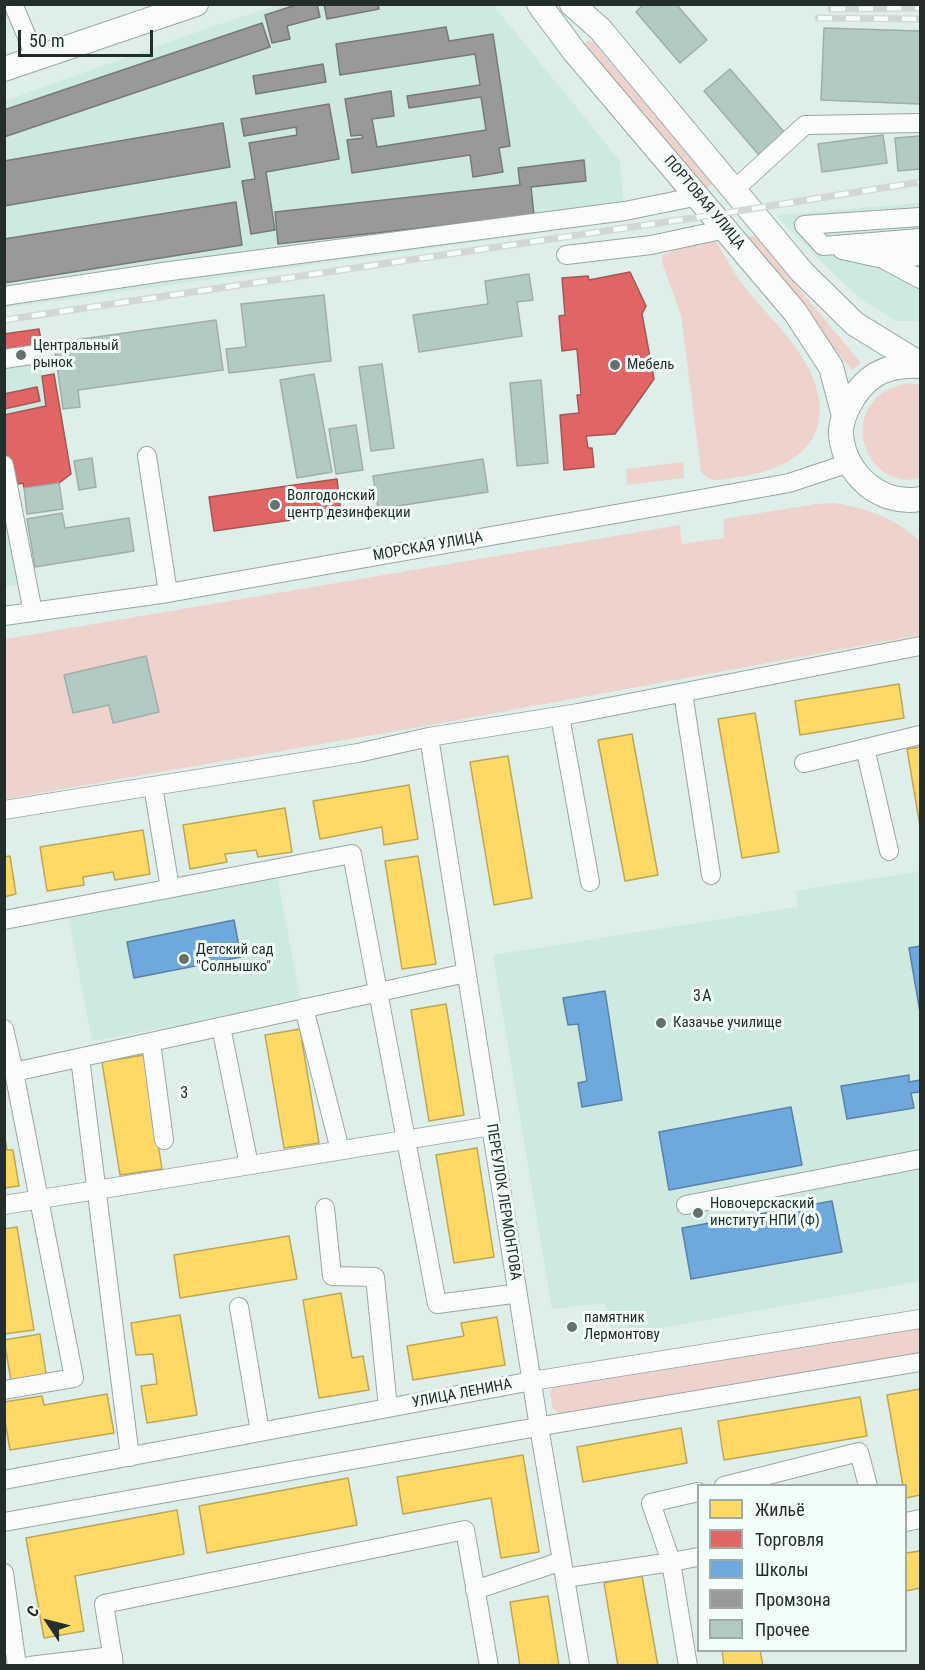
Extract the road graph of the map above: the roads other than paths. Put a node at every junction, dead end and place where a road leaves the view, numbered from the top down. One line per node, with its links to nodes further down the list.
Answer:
1 (13, 4): 7 (street)
2 (196, 4): 7 (main road)
3 (539, 4): 6 (main road, ПОРТОВАЯ УЛИЦА)
4 (572, 4): 5 (main road, ПОРТОВАЯ УЛИЦА)
5 (600, 28): 6 (main road); 10 (main road, ПОРТОВАЯ УЛИЦА)
6 (574, 51): 11 (main road, ПОРТОВАЯ УЛИЦА)
7 (36, 58): 8 (main road)
8 (4, 69)
9 (921, 123): 10 (street)
10 (733, 191): 22 (main road, ПОРТОВАЯ УЛИЦА)
11 (699, 196): 13 (main road, ПОРТОВАЯ УЛИЦА); 19 (street)
12 (921, 217): 15 (street)
13 (726, 230): 16 (street); 23 (main road, ПОРТОВАЯ УЛИЦА)
14 (921, 238): 15 (street)
15 (882, 250): 17 (street); 18 (street)
16 (566, 255)
17 (916, 256): 18 (street)
18 (918, 277)
19 (4, 296)
20 (31, 355): 21 (street)
21 (4, 358)
22 (921, 365): 23 (main road)
23 (844, 416): 25 (main road)
24 (147, 456): 28 (street)
25 (849, 463): 27 (main road); 28 (street, МОРСКАЯ УЛИЦА)
26 (4, 465): 29 (street)
27 (921, 499)
28 (168, 592): 29 (street, МОРСКАЯ УЛИЦА)
29 (33, 612): 30 (street, МОРСКАЯ УЛИЦА)
30 (4, 616)
31 (921, 646): 32 (street)
32 (683, 693): 33 (street); 41 (street)
33 (560, 716): 35 (street); 42 (street)
34 (921, 735): 36 (street)
35 (429, 737): 38 (street); 45 (street, ПЕРЕУЛОК ЛЕРМОНТОВА)
36 (864, 748): 37 (street); 40 (street)
37 (804, 763)
38 (153, 786): 39 (street); 43 (street)
39 (4, 810)
40 (889, 851)
41 (711, 875)
42 (590, 882)
43 (170, 888): 44 (street); 46 (street)
44 (4, 920)
45 (466, 973): 46 (street); 53 (street, ПЕРЕУЛОК ЛЕРМОНТОВА)
46 (378, 992): 47 (street); 54 (street)
47 (304, 1008): 48 (street); 56 (street)
48 (221, 1027): 50 (street); 58 (street)
49 (4, 1029): 52 (street)
50 (151, 1042): 51 (street); 55 (street)
51 (80, 1058): 52 (street); 59 (street)
52 (14, 1072): 60 (street)
53 (491, 1125): 54 (street); 68 (street, ПЕРЕУЛОК ЛЕРМОНТОВА)
54 (406, 1139): 56 (street); 64 (street)
55 (164, 1140)
56 (340, 1150): 58 (street)
57 (921, 1159): 62 (street)
58 (249, 1165): 59 (street)
59 (96, 1190): 60 (street); 73 (street)
60 (39, 1199): 61 (street); 69 (street)
61 (4, 1205)
62 (686, 1205)
63 (325, 1208): 70 (street)
64 (512, 1294)
65 (239, 1307): 72 (street)
66 (921, 1318): 68 (street, УЛИЦА ЛЕНИНА)
67 (921, 1362): 71 (street)
68 (532, 1381): 70 (street, УЛИЦА ЛЕНИНА); 71 (street, ПЕРЕУЛОК ЛЕРМОНТОВА)
69 (4, 1390)
70 (388, 1408): 72 (street, УЛИЦА ЛЕНИНА)
71 (539, 1427): 78 (street); 81 (street, ПЕРЕУЛОК ЛЕРМОНТОВА)
72 (260, 1432): 73 (street, УЛИЦА ЛЕНИНА)
73 (130, 1457): 74 (street, УЛИЦА ЛЕНИНА)
74 (4, 1480)
75 (728, 1484): 76 (street)
76 (868, 1484)
77 (697, 1492): 80 (street)
78 (4, 1522)
79 (697, 1557): 80 (street)
80 (671, 1562): 81 (street); 89 (street)
81 (564, 1570): 83 (street); 88 (street, ПЕРЕУЛОК ЛЕРМОНТОВА)
82 (4, 1573): 85 (street)
83 (475, 1590): 84 (street); 87 (street)
84 (114, 1660): 86 (street)
85 (17, 1665)
86 (29, 1665)
87 (489, 1665)
88 (580, 1665)
89 (688, 1665)

